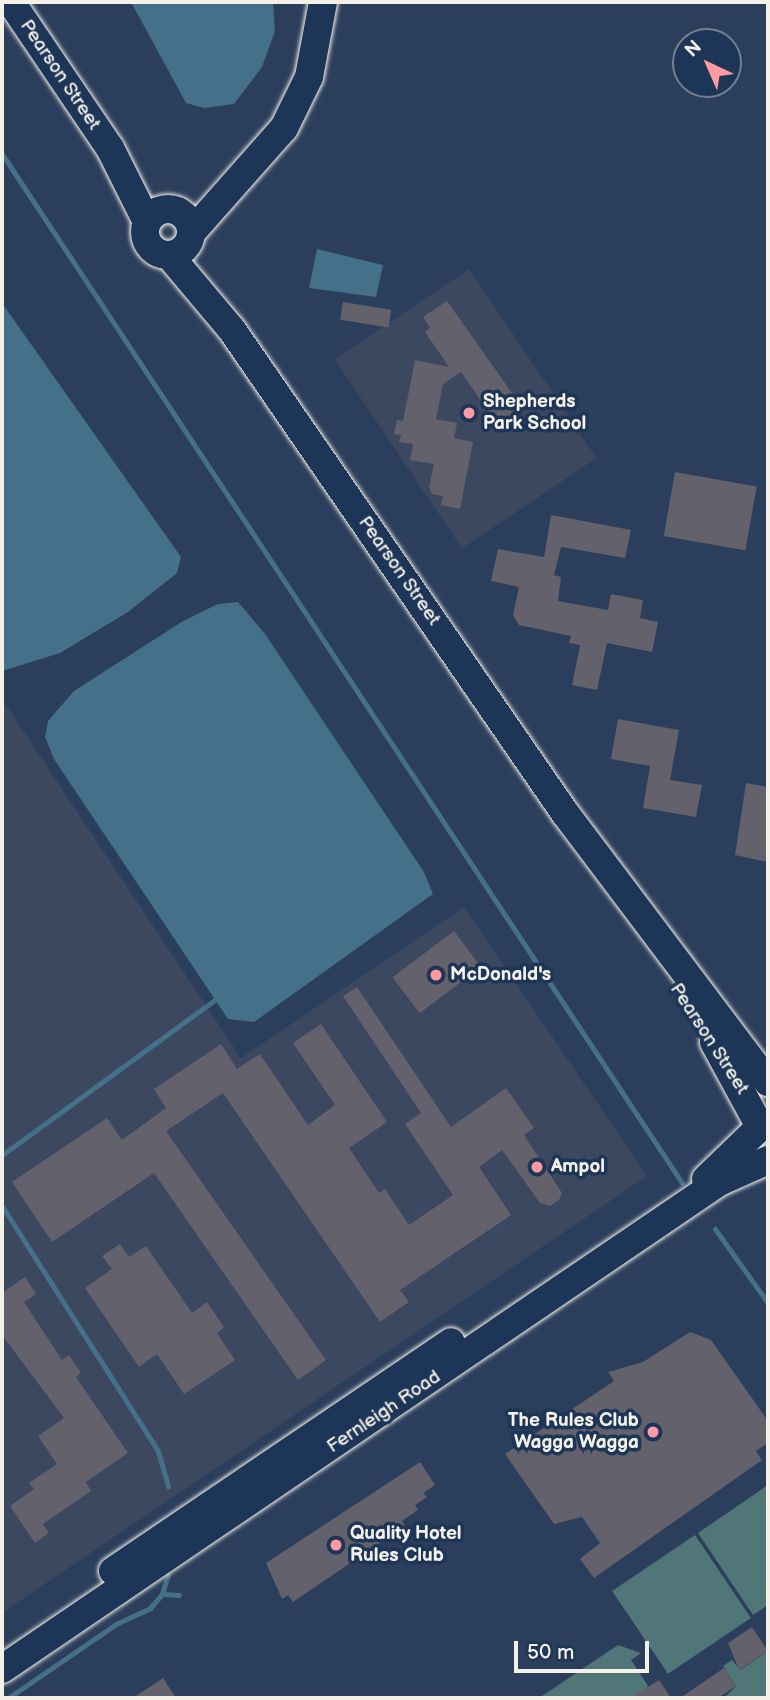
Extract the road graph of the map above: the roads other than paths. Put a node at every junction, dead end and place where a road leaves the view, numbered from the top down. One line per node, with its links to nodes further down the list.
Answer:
1 (11, 2): 3 (street, Pearson Street)
2 (323, 2): 3 (street)
3 (174, 229): 4 (street, Pearson Street)
4 (565, 813): 5 (street, Pearson Street); 6 (street, Pearson Street)
5 (768, 1082)
6 (764, 1129): 8 (street, Fernleigh Road)
7 (768, 1160): 9 (street, Fernleigh Road)
8 (2, 1646)
9 (2, 1669)

